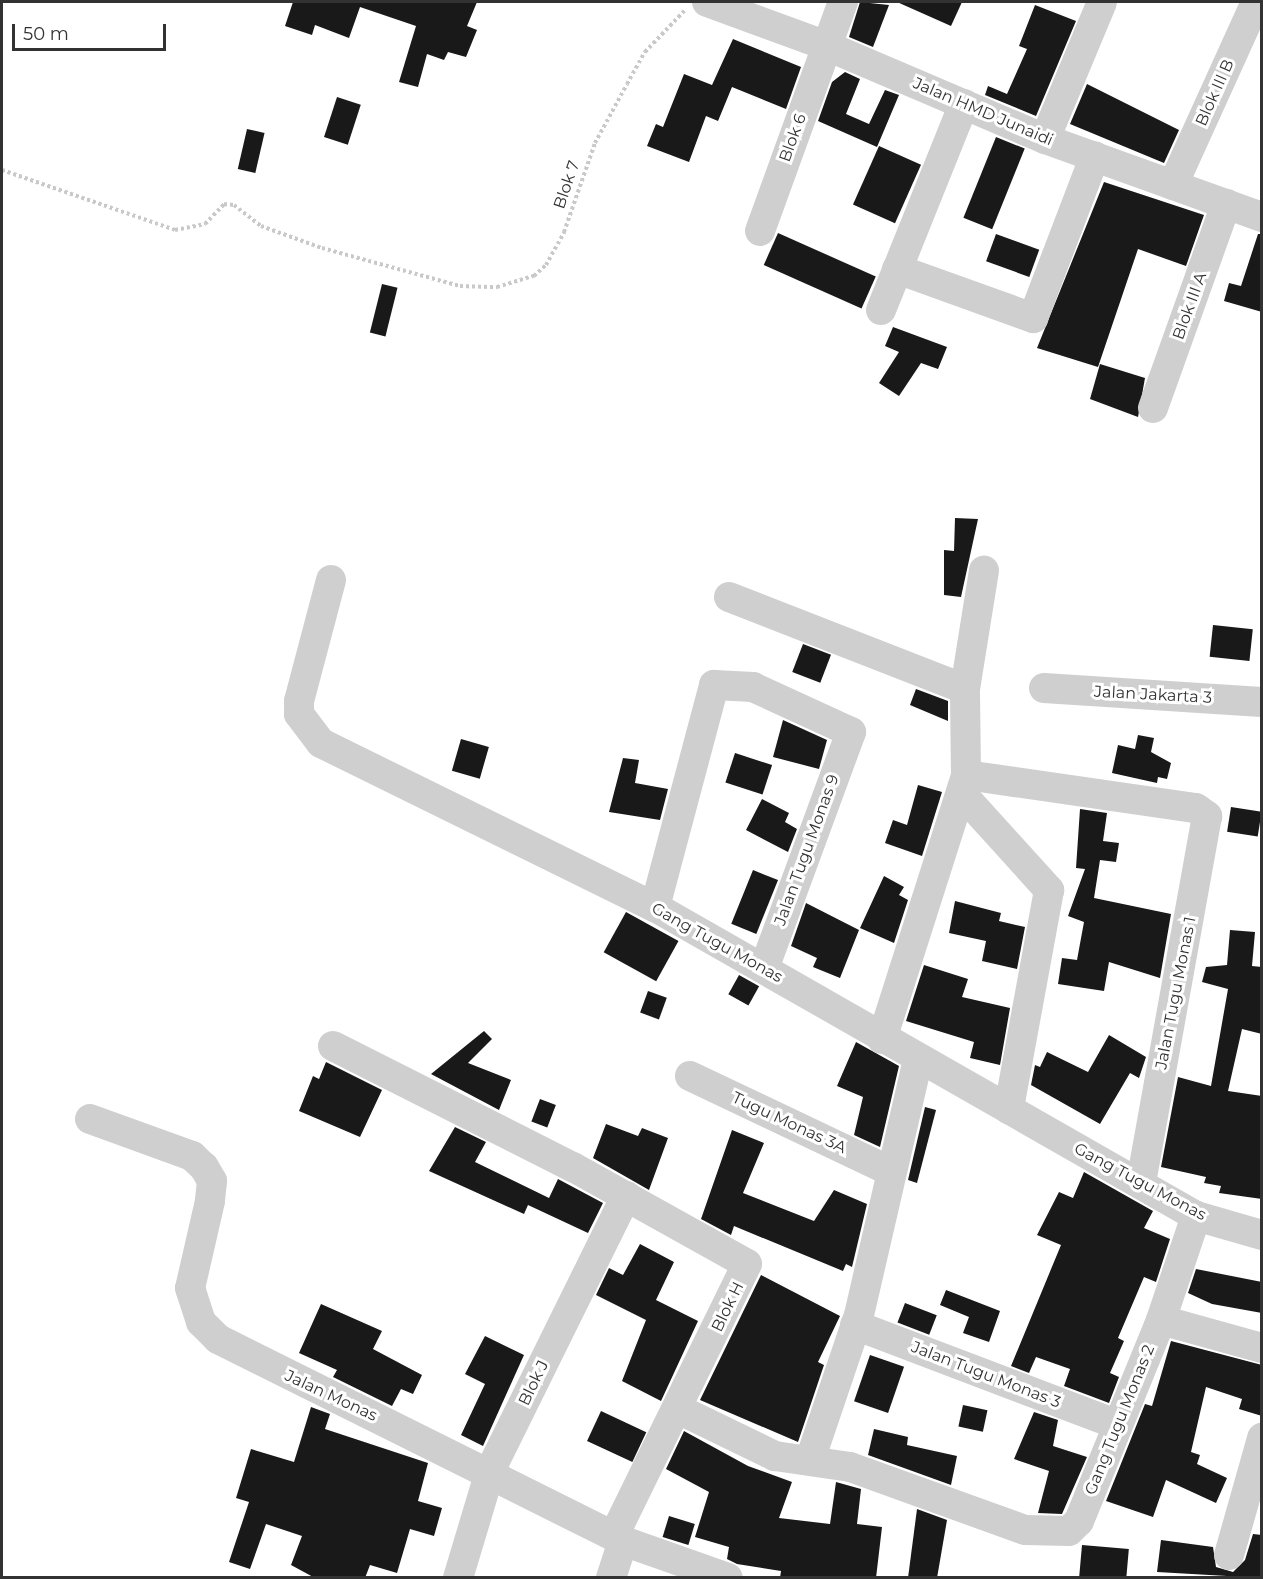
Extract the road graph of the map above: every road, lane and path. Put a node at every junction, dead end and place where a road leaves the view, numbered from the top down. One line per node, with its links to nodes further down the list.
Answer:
1 (694, 2): 10 (path, Blok 7)
2 (707, 2): 6 (street, Jalan HMD Junaidi)
3 (843, 2): 6 (street, Blok 6)
4 (1102, 2): 8 (street)
5 (1256, 2): 11 (street, Blok III B)
6 (826, 45): 7 (street, Jalan HMD Junaidi); 14 (street, Blok 6)
7 (964, 104): 8 (street, Jalan HMD Junaidi); 15 (street)
8 (1045, 139): 9 (street, Jalan HMD Junaidi)
9 (1095, 156): 11 (street, Jalan HMD Junaidi); 15 (street)
10 (2, 170)
11 (1173, 184): 12 (street, Jalan HMD Junaidi)
12 (1226, 204): 13 (street, Jalan HMD Junaidi); 17 (street, Blok III A)
13 (1262, 217)
14 (760, 231)
15 (897, 269): 16 (street)
16 (881, 310)
17 (1153, 408)
18 (984, 571): 22 (street)
19 (332, 580): 25 (street, Gang Tugu Monas)
20 (729, 597): 22 (street)
21 (1044, 688): 23 (street, Jalan Jakarta 3)
22 (965, 689): 24 (street)
23 (1262, 702)
24 (964, 784): 27 (street); 31 (street); 34 (street, Jalan Tugu Monas 1)
25 (655, 907): 26 (street, Gang Tugu Monas); 26 (street, Jalan Tugu Monas 9)
26 (764, 968): 27 (street, Gang Tugu Monas)
27 (882, 1039): 29 (street, Gang Tugu Monas)
28 (333, 1046): 35 (street)
29 (918, 1059): 31 (street, Gang Tugu Monas); 33 (street)
30 (690, 1076): 33 (street, Tugu Monas 3A)
31 (1009, 1109): 34 (street, Gang Tugu Monas)
32 (90, 1119): 45 (street, Jalan Monas)
33 (888, 1170): 39 (street)
34 (1141, 1184): 36 (street, Gang Tugu Monas)
35 (626, 1196): 41 (street, Blok H); 45 (street, Blok J)
36 (1196, 1215): 37 (street, Gang Tugu Monas); 38 (street, Gang Tugu Monas 2)
37 (1261, 1235)
38 (1161, 1320): 40 (street); 42 (street, Gang Tugu Monas 2)
39 (855, 1325): 42 (street, Jalan Tugu Monas 3); 44 (street)
40 (1262, 1348)
41 (678, 1409): 44 (street); 47 (street)
42 (1116, 1424): 44 (street, Gang Tugu Monas 2)
43 (1262, 1438): 46 (street)
44 (810, 1460)
45 (490, 1471): 47 (street, Jalan Monas); 49 (street, Blok J)
46 (1254, 1483): 48 (street)
47 (619, 1538): 50 (street); 51 (street, Jalan Monas)
48 (1229, 1555)
49 (458, 1578)
50 (611, 1578)
51 (728, 1578)

